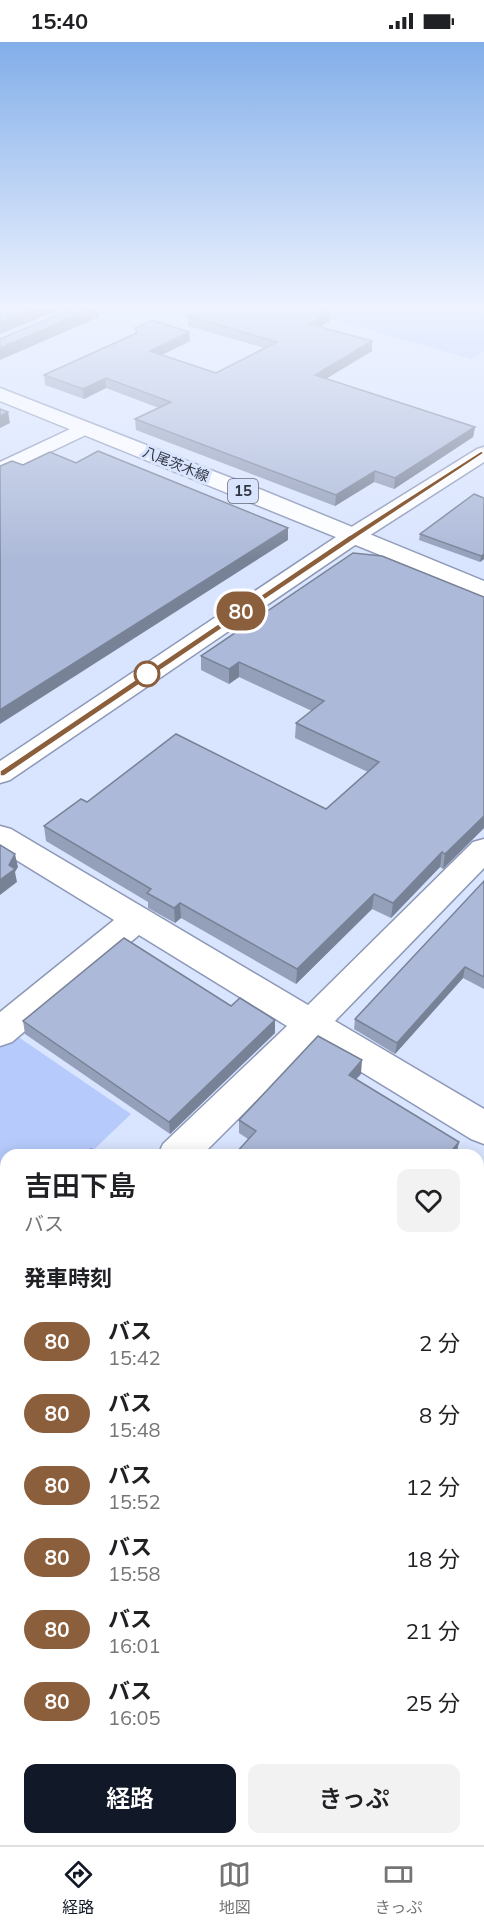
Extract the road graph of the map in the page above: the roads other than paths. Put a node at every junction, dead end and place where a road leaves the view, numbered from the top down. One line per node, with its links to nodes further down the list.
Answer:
1 (2, 398): 2 (street, 八尾茨木線 / 15)
2 (85, 428): 4 (street); 5 (street, 八尾茨木線 / 15)
3 (484, 453): 5 (street)
4 (0, 470)
5 (353, 536): 6 (street, 八尾茨木線 / 15); 7 (street)
6 (484, 590)
7 (0, 774)
8 (0, 836): 10 (street)
9 (484, 849): 11 (street)
10 (138, 918): 11 (street); 12 (street)
11 (312, 1023): 13 (street); 14 (street)
12 (0, 1032)
13 (484, 1128)
14 (183, 1149)

